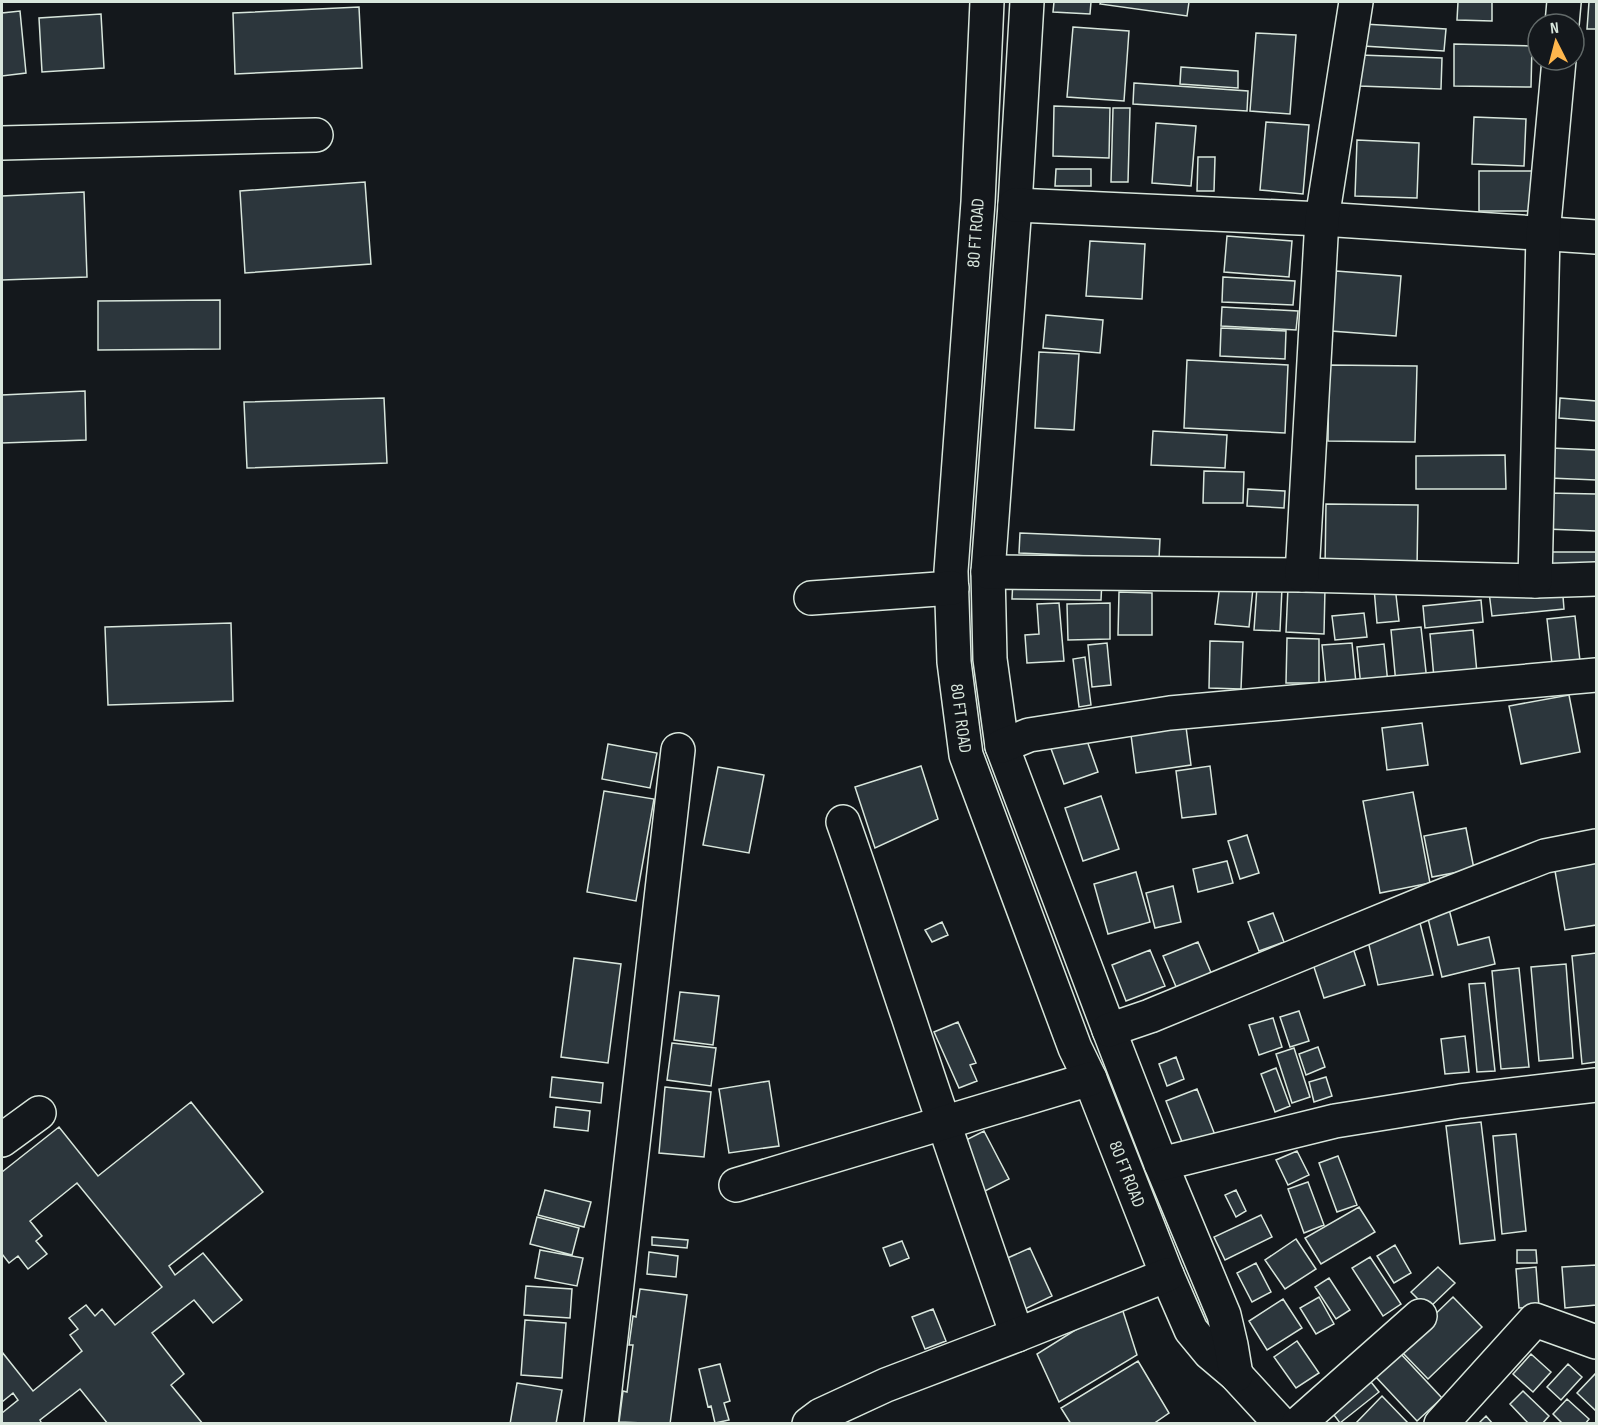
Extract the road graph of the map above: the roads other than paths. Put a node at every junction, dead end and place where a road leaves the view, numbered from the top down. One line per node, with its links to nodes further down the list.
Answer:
1 (987, 2): 11 (street, 80 FT ROAD)
2 (1027, 2): 7 (street, 80 FT ROAD)
3 (1356, 2): 8 (street)
4 (1558, 72): 9 (street)
5 (316, 135): 6 (street)
6 (2, 143)
7 (1015, 205): 8 (street); 12 (street, 80 FT ROAD)
8 (1322, 219): 9 (street); 14 (street)
9 (1543, 234): 10 (street); 16 (street)
10 (1596, 237)
11 (969, 324): 12 (street); 17 (street, 80 FT ROAD)
12 (1006, 327): 13 (street, 80 FT ROAD)
13 (988, 572): 14 (street); 20 (street, 80 FT ROAD)
14 (1302, 575): 16 (street)
15 (1596, 579): 16 (street)
16 (1535, 581)
17 (952, 588): 18 (street); 25 (street, 80 FT ROAD)
18 (811, 598)
19 (1596, 675): 20 (street)
20 (1002, 747): 24 (street, 80 FT ROAD)
21 (678, 750): 37 (street)
22 (843, 822): 28 (street)
23 (1596, 846): 24 (street)
24 (1109, 1030): 30 (street, 80 FT ROAD)
25 (1090, 1079): 28 (street); 32 (street, 80 FT ROAD)
26 (1596, 1084): 30 (street)
27 (39, 1113): 29 (street)
28 (944, 1123): 31 (street); 34 (street)
29 (2, 1140)
30 (1161, 1164): 36 (street, 80 FT ROAD)
31 (736, 1185)
32 (1167, 1275): 34 (street); 36 (street, 80 FT ROAD)
33 (1420, 1316): 40 (street)
34 (1017, 1335): 38 (street)
35 (1596, 1342): 41 (street)
36 (1236, 1375): 39 (street, 80 FT ROAD)
37 (602, 1424)
38 (809, 1424)
39 (1281, 1424)
40 (1298, 1424)
41 (1441, 1424)

